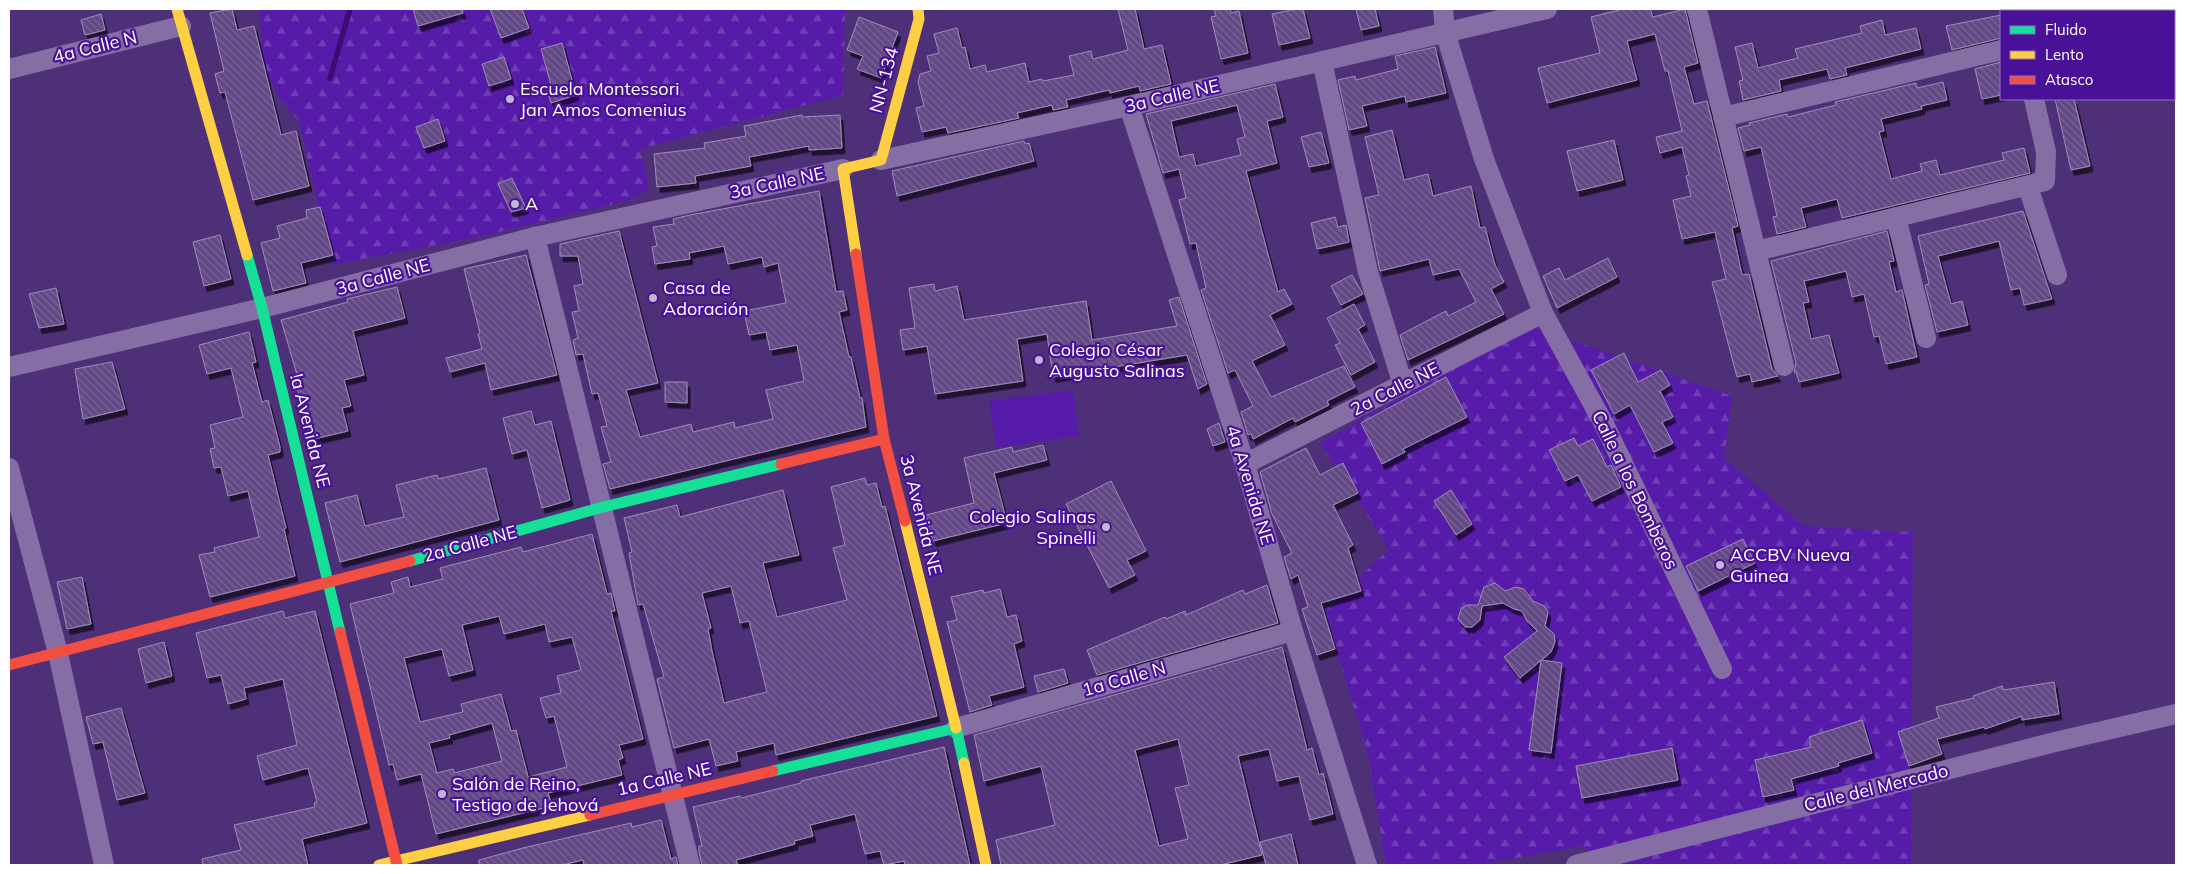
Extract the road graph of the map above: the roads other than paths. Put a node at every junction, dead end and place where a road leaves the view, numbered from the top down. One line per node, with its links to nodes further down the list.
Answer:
1 (918, 9): 13 (main road, NN-134 / NN-134)
2 (1443, 9): 6 (street, Calle a los Bomberos)
3 (1547, 9): 6 (street, 3a Calle NE)
4 (1697, 9): 12 (street)
5 (179, 17): 9 (street, 4a Calle N); 20 (main road, !a Avenida NE)
6 (1445, 32): 8 (street, 3a Calle NE); 21 (street, Calle a los Bomberos)
7 (2000, 50): 12 (street)
8 (1322, 61): 11 (street, 3a Calle NE); 25 (street)
9 (9, 69)
10 (2034, 100): 15 (street)
11 (1129, 106): 13 (street, 3a Calle NE); 27 (street, 4a Avenida NE)
12 (1723, 117): 18 (street)
13 (881, 160): 14 (main road, 3a Calle NE)
14 (843, 169): 17 (street, 3a Calle NE); 26 (main road, 3a Avenida NE)
15 (2028, 187): 16 (street); 19 (street)
16 (1896, 217): 18 (street); 22 (street)
17 (535, 237): 20 (street, 3a Calle NE); 29 (street)
18 (1756, 251): 23 (street)
19 (2057, 275)
20 (262, 308): 24 (street, 3a Calle NE); 30 (main road, !a Avenida NE)
21 (1544, 313): 25 (street, 2a Calle NE); 34 (street, Calle a los Bomberos)
22 (1926, 338)
23 (1784, 366)
24 (9, 367)
25 (1403, 385): 27 (street, 2a Calle NE)
26 (884, 440): 29 (main road, 2a Calle NE); 36 (main road, 3a Avenida NE)
27 (1245, 464): 31 (street, 4a Avenida NE)
28 (9, 468): 32 (street)
29 (603, 507): 30 (main road, 2a Calle NE); 37 (street)
30 (329, 583): 32 (main road, 2a Calle NE); 38 (main road, !a Avenida NE)
31 (1293, 631): 36 (street, 1a Calle N); 43 (street, 4a Avenida NE)
32 (58, 653): 33 (main road, 2a Calle NE); 39 (street)
33 (9, 665)
34 (1722, 668)
35 (2176, 714): 44 (street, Calle del Mercado)
36 (956, 728): 37 (main road, 1a Calle NE); 42 (main road, 3a Avenida NE)
37 (673, 795): 38 (main road, 1a Calle NE); 41 (street)
38 (396, 863): 40 (main road, 1a Calle NE)
39 (104, 865)
40 (380, 865)
41 (690, 865)
42 (986, 865)
43 (1367, 865)
44 (1576, 865)

